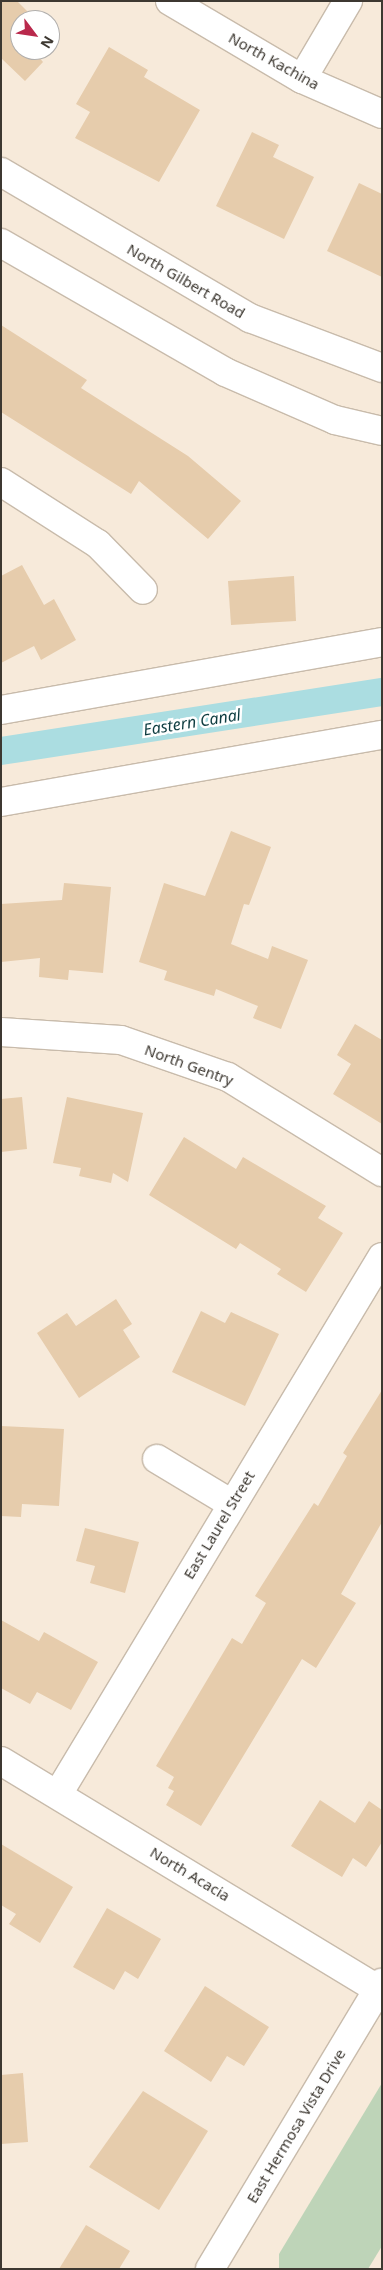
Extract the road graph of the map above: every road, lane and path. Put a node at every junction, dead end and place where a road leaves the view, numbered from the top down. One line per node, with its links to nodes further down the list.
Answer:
1 (170, 1): 3 (street, North Kachina)
2 (348, 1): 3 (street)
3 (302, 79): 4 (street, North Kachina)
4 (382, 114)
5 (1, 172): 7 (street, North Gilbert Road)
6 (1, 243): 8 (street)
7 (382, 368)
8 (382, 431)
9 (1, 482): 10 (street)
10 (143, 590)
11 (382, 642): 12 (street)
12 (1, 710)
13 (382, 735): 14 (street)
14 (1, 802)
15 (1, 1032): 16 (street, North Gentry)
16 (382, 1172)
17 (382, 1257): 19 (street, East Laurel Street)
18 (157, 1459): 19 (street)
19 (232, 1504): 21 (street, East Laurel Street)
20 (1, 1761): 21 (street, North Acacia)
21 (58, 1794): 22 (street, North Acacia)
22 (380, 1986): 23 (street, East Hermosa Vista Drive)
23 (210, 2269)

